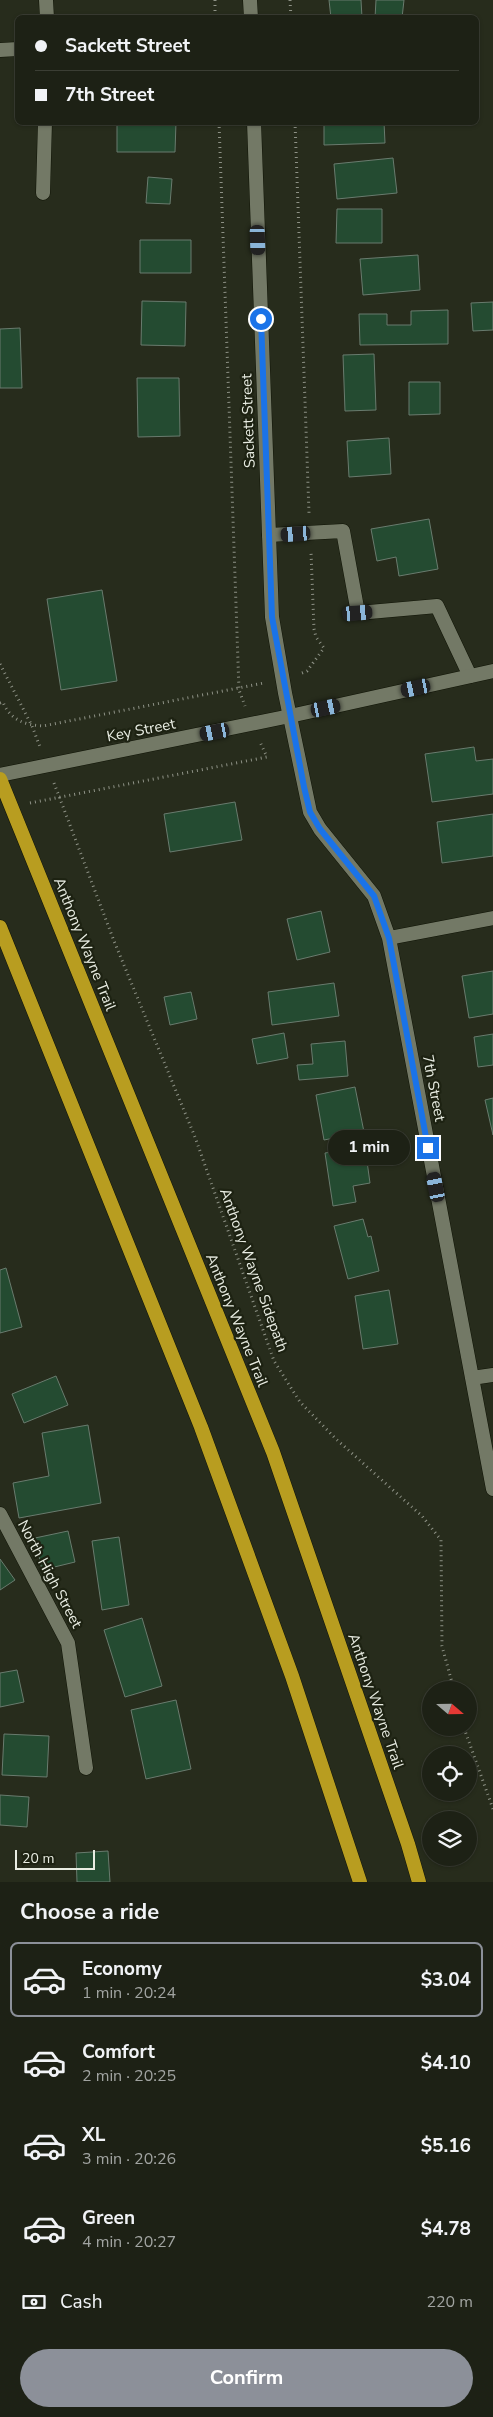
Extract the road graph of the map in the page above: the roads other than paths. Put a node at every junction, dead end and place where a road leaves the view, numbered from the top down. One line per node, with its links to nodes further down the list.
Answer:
1 (46, 0): 3 (street)
2 (250, 0): 4 (street)
3 (46, 15)
4 (250, 15)
5 (0, 50): 6 (street)
6 (15, 50)
7 (45, 125): 9 (street)
8 (254, 125): 10 (street, Sackett Street)
9 (43, 193)
10 (269, 535): 12 (street); 13 (street, Sackett Street)
11 (493, 671): 12 (street, Key Street)
12 (470, 676): 13 (street, Key Street)
13 (290, 716): 14 (street, Key Street); 17 (street, 7th Street)
14 (0, 777): 24 (highway, Anthony Wayne Trail)
15 (493, 918): 17 (street)
16 (0, 927): 23 (highway)
17 (389, 938): 19 (street, 7th Street)
18 (493, 1375): 19 (street)
19 (472, 1378): 20 (street, 7th Street)
20 (493, 1488)
21 (0, 1514): 22 (street, North High Street)
22 (86, 1768)
23 (360, 1882)
24 (419, 1882)

